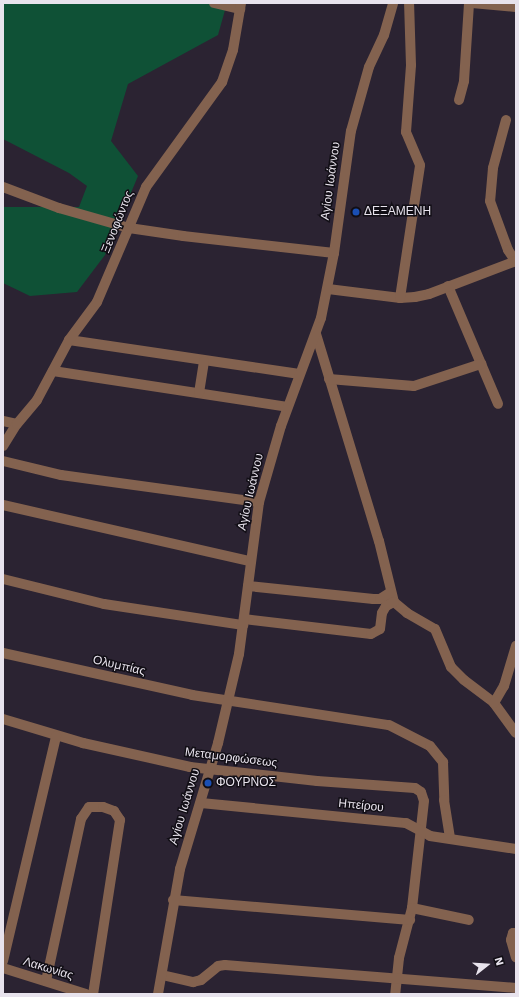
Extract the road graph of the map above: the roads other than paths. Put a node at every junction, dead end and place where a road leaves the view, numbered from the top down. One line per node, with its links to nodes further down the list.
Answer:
1 (214, 3): 5 (street)
2 (407, 3): 4 (street); 15 (street)
3 (470, 3): 6 (street); 7 (street)
4 (393, 5): 11 (street, Αγίου Ιωάννου)
5 (240, 6): 10 (street, Ξενοφώντος)
6 (516, 7)
7 (459, 100)
8 (506, 120): 12 (street)
9 (3, 187): 10 (street)
10 (129, 228): 11 (street); 17 (street, Ξενοφώντος)
11 (334, 253): 14 (street, Αγίου Ιωάννου)
12 (516, 261): 13 (street)
13 (448, 286): 15 (street); 19 (street)
14 (328, 290): 15 (street); 16 (street, Αγίου Ιωάννου)
15 (400, 298)
16 (316, 334): 21 (street, Αγίου Ιωάννου); 22 (street)
17 (69, 340): 18 (street); 20 (street, Ξενοφώντος)
18 (204, 360): 21 (street); 23 (street)
19 (481, 364): 22 (street); 24 (street)
20 (53, 371): 23 (street); 27 (street, Ξενοφώντος)
21 (300, 374): 25 (street, Αγίου Ιωάννου)
22 (329, 378): 35 (street)
23 (199, 393): 25 (street)
24 (498, 404)
25 (288, 407): 30 (street, Αγίου Ιωάννου)
26 (3, 421): 27 (street)
27 (17, 424): 28 (street, Ξενοφώντος)
28 (3, 446)
29 (3, 462): 30 (street)
30 (259, 502): 32 (street, Αγίου Ιωάννου)
31 (3, 505): 32 (street)
32 (250, 561): 34 (street, Αγίου Ιωάννου)
33 (3, 580): 36 (street)
34 (248, 586): 35 (street); 36 (street, Αγίου Ιωάννου)
35 (392, 597): 36 (street); 41 (street)
36 (243, 622): 40 (street, Αγίου Ιωάννου)
37 (516, 646): 39 (street)
38 (3, 653): 40 (street, Ολυμπίας)
39 (511, 675): 41 (street)
40 (229, 702): 45 (street, Αγίου Ιωάννου); 48 (street, Ολυμπίας)
41 (494, 703): 43 (street)
42 (3, 719): 44 (street, Μεταμορφώσεως)
43 (516, 734)
44 (56, 736): 45 (street, Μεταμορφώσεως); 56 (street)
45 (210, 769): 46 (street, Αγίου Ιωάννου); 47 (street, Μεταμορφώσεως)
46 (201, 803): 47 (street, Ηπείρου); 50 (street, Αγίου Ιωάννου)
47 (420, 831): 48 (street, Ηπείρου); 51 (street)
48 (450, 839): 49 (street, Ηπείρου)
49 (516, 848)
50 (173, 900): 52 (street); 58 (street, Αγίου Ιωάννου)
51 (412, 908): 52 (street); 53 (street)
52 (410, 920): 59 (street)
53 (469, 920)
54 (516, 933): 55 (street)
55 (516, 957)
56 (3, 961)
57 (3, 968): 60 (street, Λακωνίας)
58 (162, 976): 59 (street); 64 (street, Αγίου Ιωάννου)
59 (397, 978): 61 (street); 65 (street)
60 (46, 981): 62 (street, Λακωνίας); 63 (street)
61 (516, 988)
62 (86, 994)
63 (93, 994)
64 (158, 994)
65 (396, 994)

